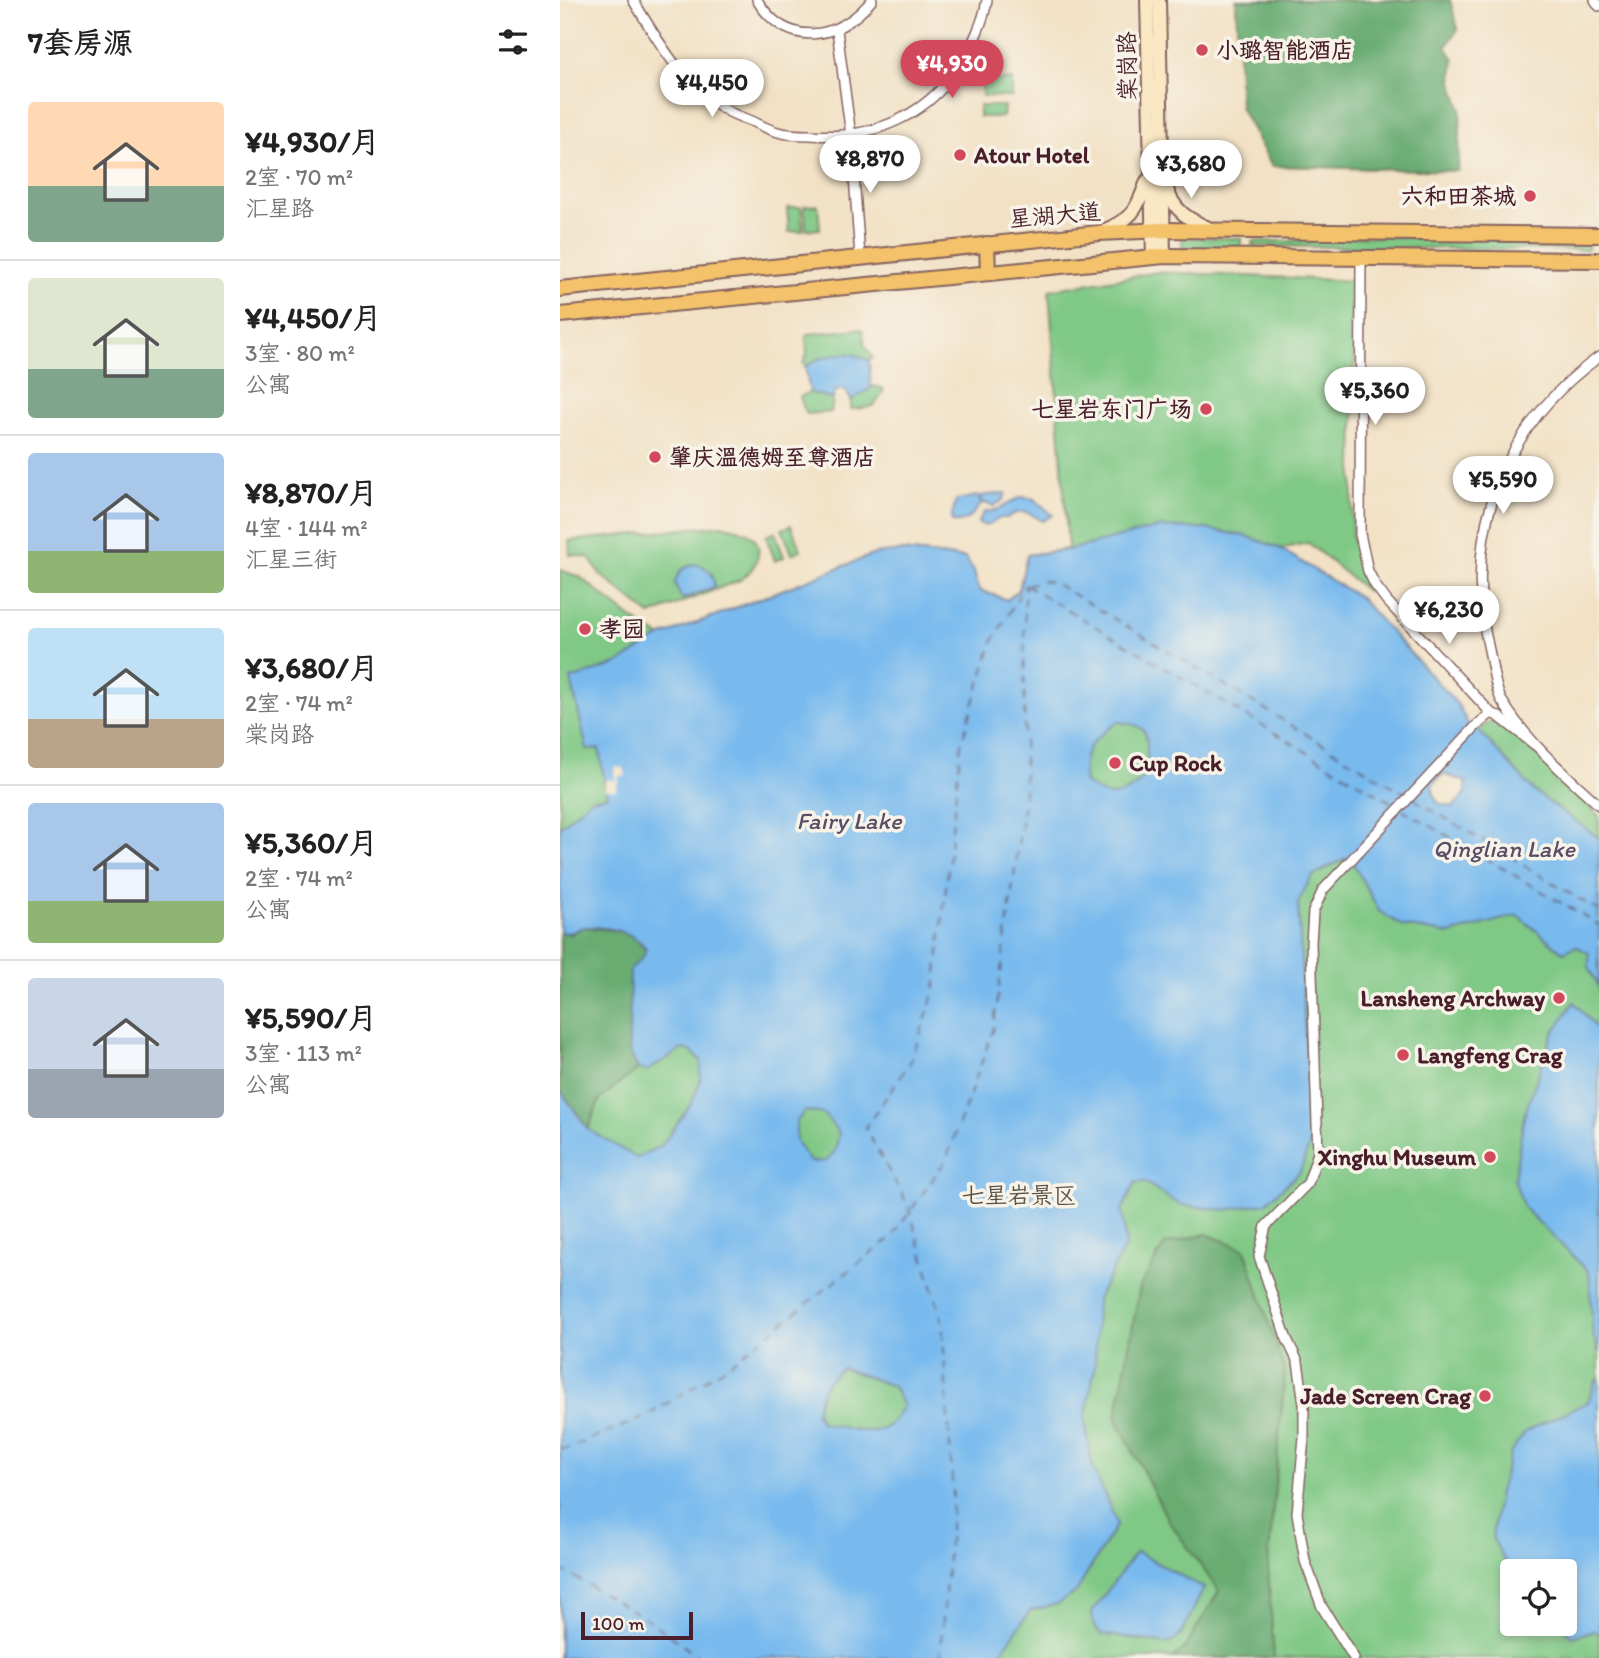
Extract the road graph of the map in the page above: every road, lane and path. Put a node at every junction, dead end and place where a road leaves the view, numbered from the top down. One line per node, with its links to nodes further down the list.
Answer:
1 (633, 0): 11 (street)
2 (757, 0): 9 (street)
3 (872, 0): 9 (street)
4 (987, 0): 11 (street)
5 (1147, 0): 10 (main road, 棠岗路)
6 (1159, 0): 10 (main road, 棠岗路)
7 (1595, 0): 8 (street)
8 (1599, 6)
9 (837, 30): 11 (street)
10 (1154, 42): 12 (main road, 棠岗路)
11 (851, 136): 21 (street)
12 (1156, 174): 13 (main road, 棠岗路); 14 (main road); 16 (main road)
13 (1158, 230): 14 (main road, 星湖大道); 16 (main road, 星湖大道); 20 (main road, 棠岗路)
14 (1215, 231): 15 (main road, 星湖大道)
15 (1250, 232): 17 (main road, 星湖大道); 19 (main road)
16 (1099, 233): 18 (main road, 星湖大道)
17 (1599, 234)
18 (987, 244): 21 (main road, 星湖大道); 24 (main road)
19 (1248, 255): 20 (main road); 22 (main road)
20 (1158, 256): 24 (main road)
21 (860, 257): 25 (main road, 星湖大道)
22 (1361, 257): 23 (main road); 29 (street)
23 (1599, 260)
24 (988, 273): 26 (main road)
25 (560, 290)
26 (561, 311)
27 (1599, 357): 28 (street)
28 (1503, 702): 29 (street); 29 (street); 30 (street)
29 (1493, 713): 30 (street); 32 (street)
30 (1535, 745): 31 (street)
31 (1599, 805)
32 (1354, 1658)

